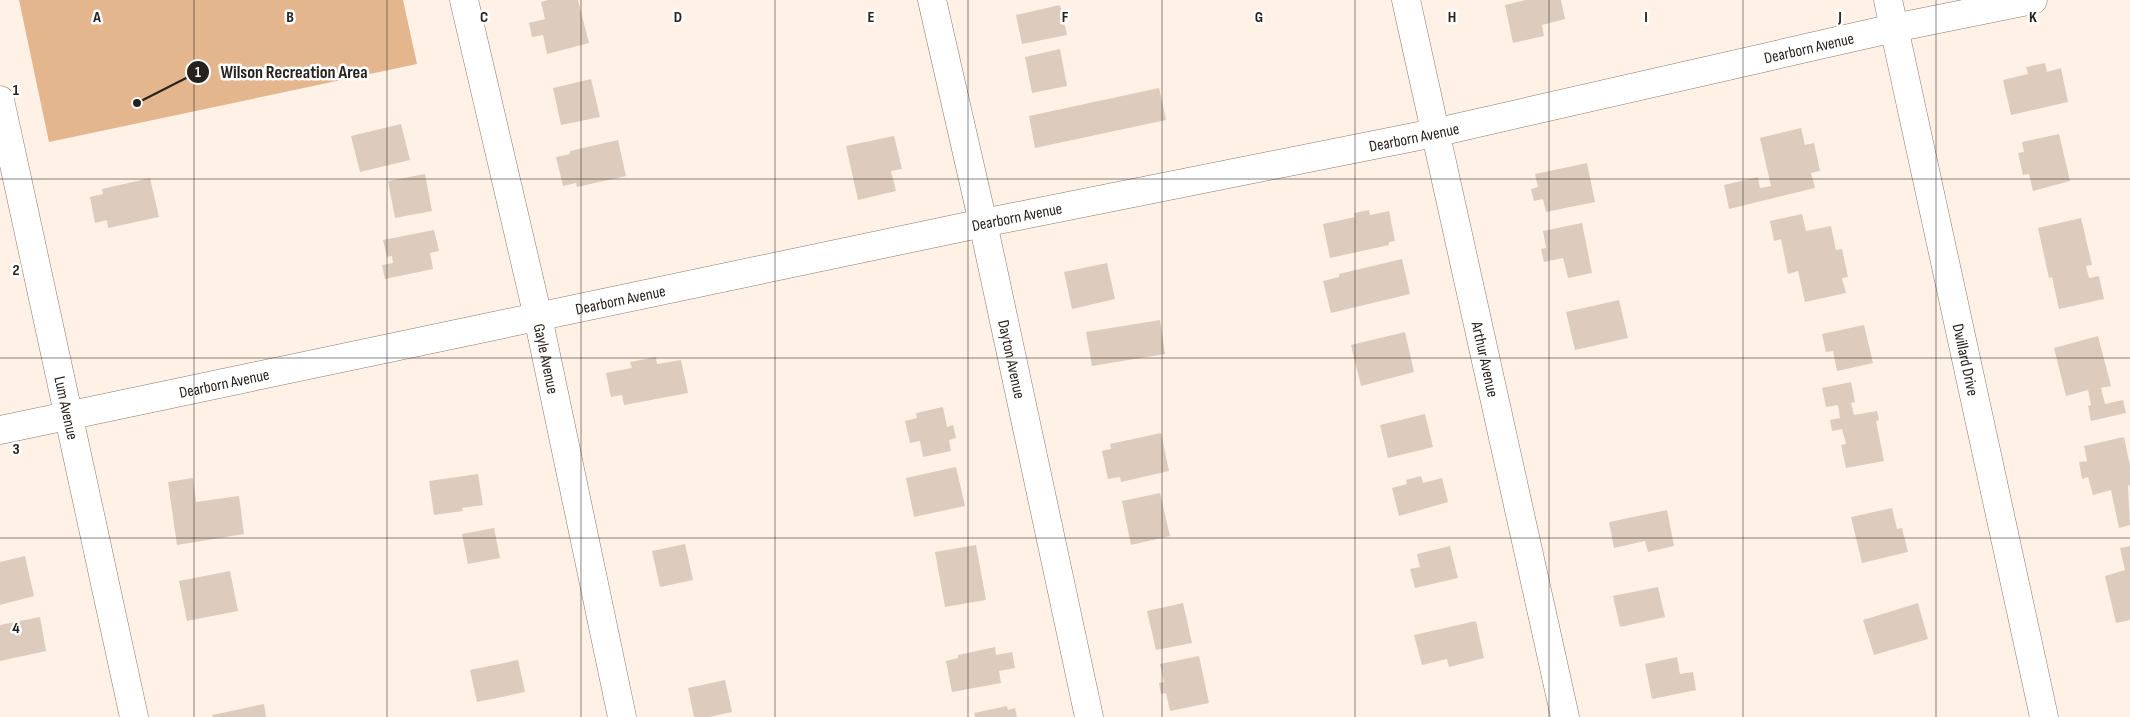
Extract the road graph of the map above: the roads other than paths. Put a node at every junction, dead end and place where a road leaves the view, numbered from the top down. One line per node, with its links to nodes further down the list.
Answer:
1 (464, 0): 10 (street, Gayle Avenue)
2 (932, 0): 9 (street, Dayton Avenue)
3 (1406, 0): 8 (street, Arthur Avenue)
4 (1888, 0): 6 (street, Dwillard Drive)
5 (2033, 0): 6 (street, Dearborn Avenue)
6 (1894, 28): 8 (street, Dearborn Avenue); 17 (street, Dwillard Drive)
7 (0, 100): 11 (street, Lum Avenue)
8 (1434, 133): 9 (street, Dearborn Avenue); 16 (street, Arthur Avenue)
9 (983, 223): 10 (street, Dearborn Avenue); 15 (street, Dayton Avenue)
10 (538, 317): 11 (street, Dearborn Avenue); 14 (street, Gayle Avenue)
11 (69, 416): 12 (street, Dearborn Avenue); 13 (street, Lum Avenue)
12 (0, 430)
13 (134, 717)
14 (622, 717)
15 (1089, 717)
16 (1566, 717)
17 (2044, 717)

